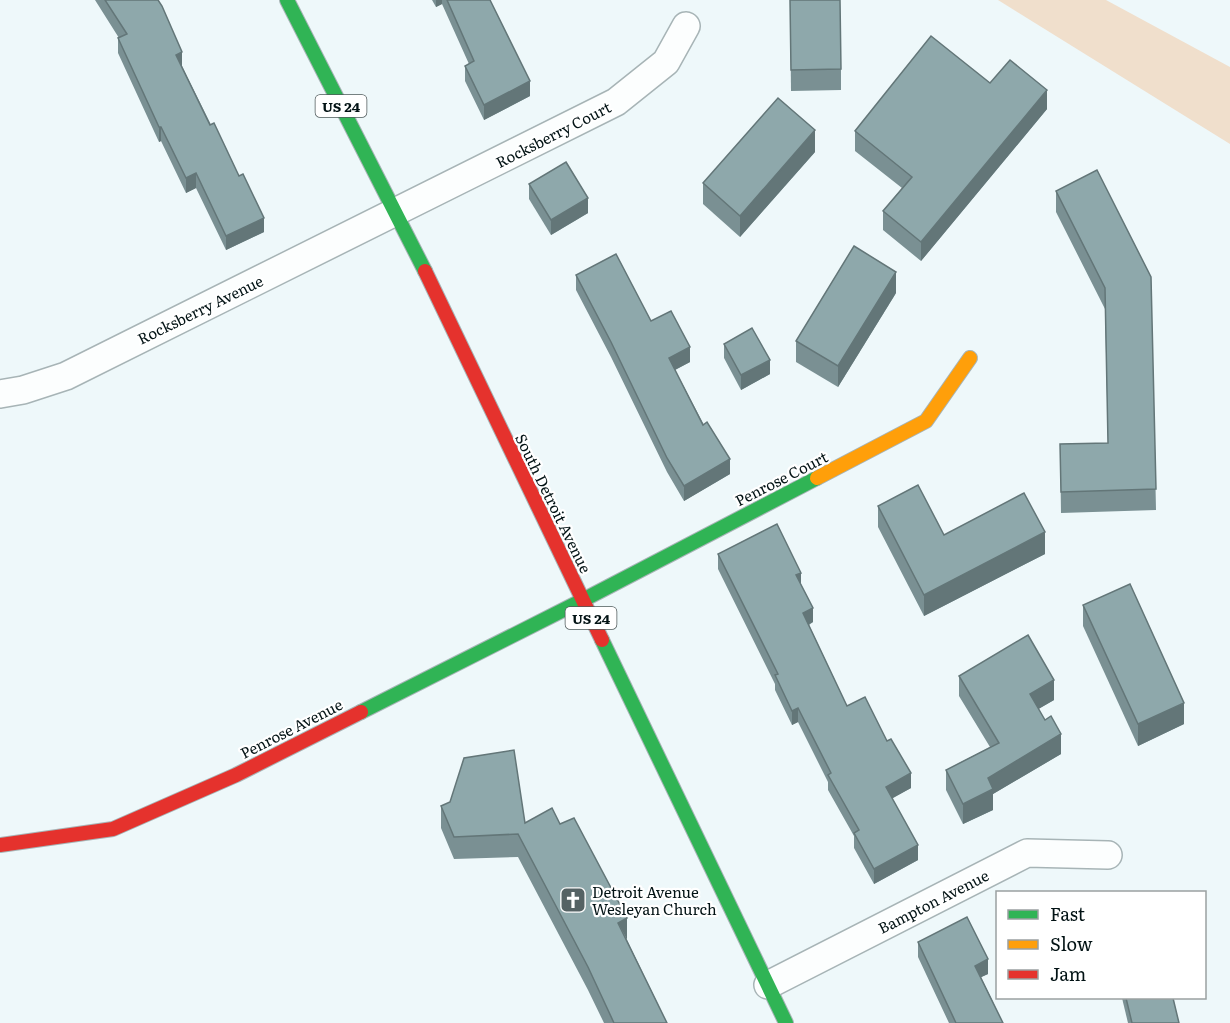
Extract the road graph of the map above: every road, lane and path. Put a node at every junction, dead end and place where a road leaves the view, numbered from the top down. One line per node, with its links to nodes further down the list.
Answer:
1 (287, 0): 3 (main road, South Detroit Avenue / US 24)
2 (686, 26): 3 (street, Rocksberry Court)
3 (396, 212): 5 (street, Rocksberry Avenue); 6 (main road, South Detroit Avenue / US 24)
4 (970, 358): 6 (main road, Penrose Court)
5 (0, 394)
6 (583, 600): 7 (main road, Penrose Avenue); 9 (main road, South Detroit Avenue / US 24)
7 (0, 845)
8 (1107, 855): 9 (street, Bampton Avenue)
9 (768, 985): 10 (main road, South Detroit Avenue / US 24)
10 (786, 1023)

